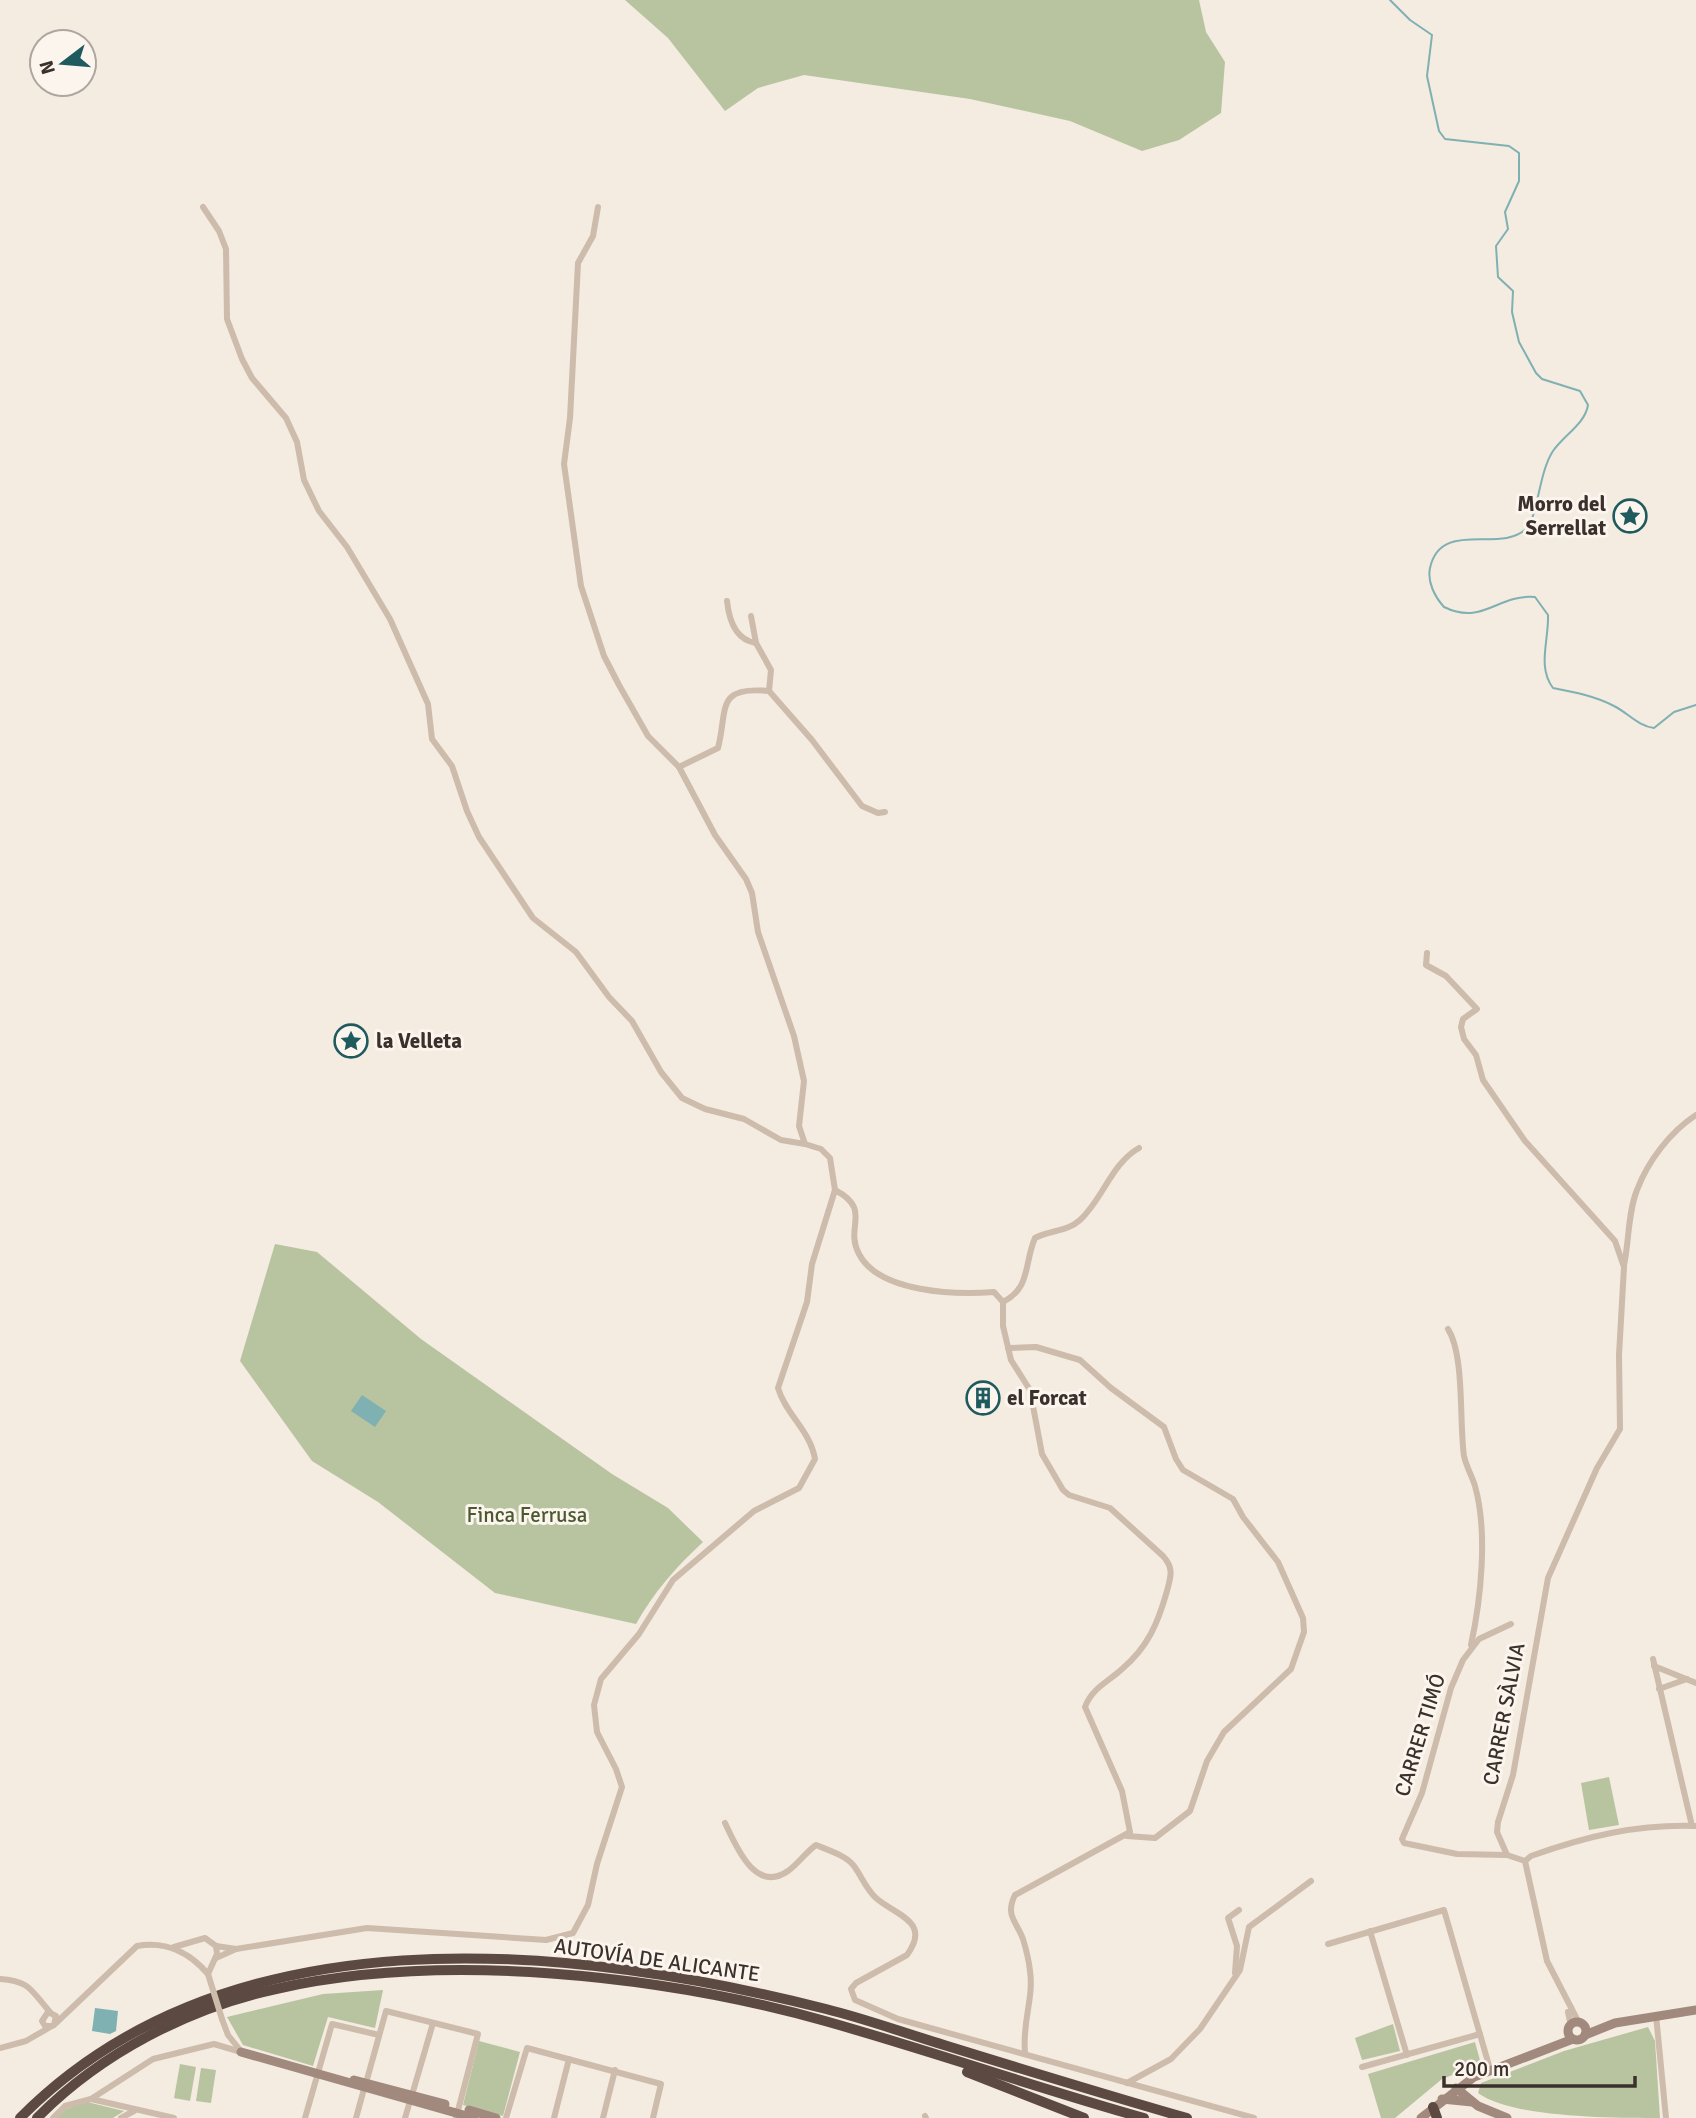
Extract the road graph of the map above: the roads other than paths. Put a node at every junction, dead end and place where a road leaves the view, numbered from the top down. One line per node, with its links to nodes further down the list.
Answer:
1 (202, 207): 11 (street)
2 (598, 207): 7 (street)
3 (727, 601): 5 (street)
4 (751, 616): 5 (street)
5 (756, 643): 6 (street)
6 (769, 691): 7 (street); 8 (street)
7 (679, 767): 11 (street)
8 (885, 812)
9 (1427, 953): 14 (street)
10 (1696, 1115): 14 (street, CARRER SÀLVIA)
11 (805, 1144): 13 (street)
12 (1139, 1149): 15 (street)
13 (835, 1190): 15 (street); 36 (street)
14 (1624, 1267): 27 (street, CARRER SÀLVIA)
15 (1003, 1302): 17 (street)
16 (1448, 1329): 19 (street, CARRER TIMÓ)
17 (1008, 1348): 26 (street); 26 (street)
18 (1511, 1624): 19 (street)
19 (1471, 1645): 27 (street, CARRER TIMÓ)
20 (1666, 1671): 21 (street); 23 (street); 23 (street)
21 (1688, 1679): 22 (street); 23 (street)
22 (1696, 1683)
23 (1662, 1688): 25 (street)
24 (725, 1822): 59 (street)
25 (1694, 1826): 28 (street)
26 (1127, 1836): 59 (street)
27 (1507, 1855): 28 (street)
28 (1525, 1861): 52 (street)
29 (1311, 1881): 41 (street)
30 (1239, 1910): 41 (street)
31 (1370, 1931): 33 (street); 54 (street); 60 (street)
32 (192, 1942): 34 (street); 35 (street); 37 (street)
33 (1328, 1944)
34 (216, 1946): 36 (street); 38 (street)
35 (173, 1947): 37 (street); 45 (street)
36 (236, 1950): 38 (street)
37 (189, 1956): 39 (street)
38 (214, 1960): 39 (street); 40 (street)
39 (200, 1966): 40 (street)
40 (208, 1974): 58 (street, bridge)
41 (1235, 1975): 67 (street)
42 (0, 1979): 43 (street)
43 (36, 1997): 46 (street); 48 (street)
44 (1696, 2010): 47 (street)
45 (68, 2011): 46 (street); 50 (street)
46 (52, 2013): 48 (street); 50 (street)
47 (1656, 2015): 51 (street); 96 (street)
48 (42, 2018): 50 (street); 53 (street)
49 (433, 2023): 55 (street); 70 (street); 76 (street)
50 (54, 2024): 53 (street)
51 (1615, 2024): 52 (street); 52 (street)
52 (1575, 2028): 63 (street)
53 (35, 2033): 56 (street)
54 (1480, 2034): 60 (street); 63 (street)
55 (379, 2035): 65 (street); 68 (street)
56 (0, 2048)
57 (923, 2051): 77 (highway, AUTOVÍA DE ALICANTE); 90 (highway); 91 (highway, AUTOVÍA DE ALICANTE)
58 (241, 2052): 65 (street); 71 (street)
59 (1025, 2052): 67 (street)
60 (1407, 2055): 62 (street)
61 (569, 2059): 64 (street); 86 (street); 87 (street)
62 (1362, 2067)
63 (1490, 2069): 66 (street)
64 (615, 2070): 88 (street); 89 (street)
65 (321, 2074): 68 (street); 81 (street)
66 (1474, 2077): 69 (street); 73 (street)
67 (1128, 2083): 93 (street)
68 (365, 2086): 70 (street); 82 (street)
69 (1456, 2088): 72 (street); 73 (street)
70 (411, 2098): 76 (street); 83 (street)
71 (91, 2099): 74 (street); 77 (street)
72 (1443, 2099): 73 (street); 75 (street)
73 (1474, 2102): 95 (street)
74 (134, 2111): 79 (street); 80 (street)
75 (1435, 2112): 94 (street)
76 (457, 2113): 84 (street); 85 (street)
77 (44, 2116)
78 (20, 2118): 92 (highway, AUTOVÍA DE ALICANTE)
79 (121, 2118)
80 (174, 2118)
81 (305, 2118)
82 (356, 2118)
83 (405, 2118)
84 (474, 2118)
85 (496, 2118)
86 (506, 2118)
87 (554, 2118)
88 (603, 2118)
89 (653, 2118)
90 (1084, 2118)
91 (1144, 2118)
92 (1187, 2118)
93 (1254, 2118)
94 (1423, 2118)
95 (1507, 2118)
96 (1667, 2118)

